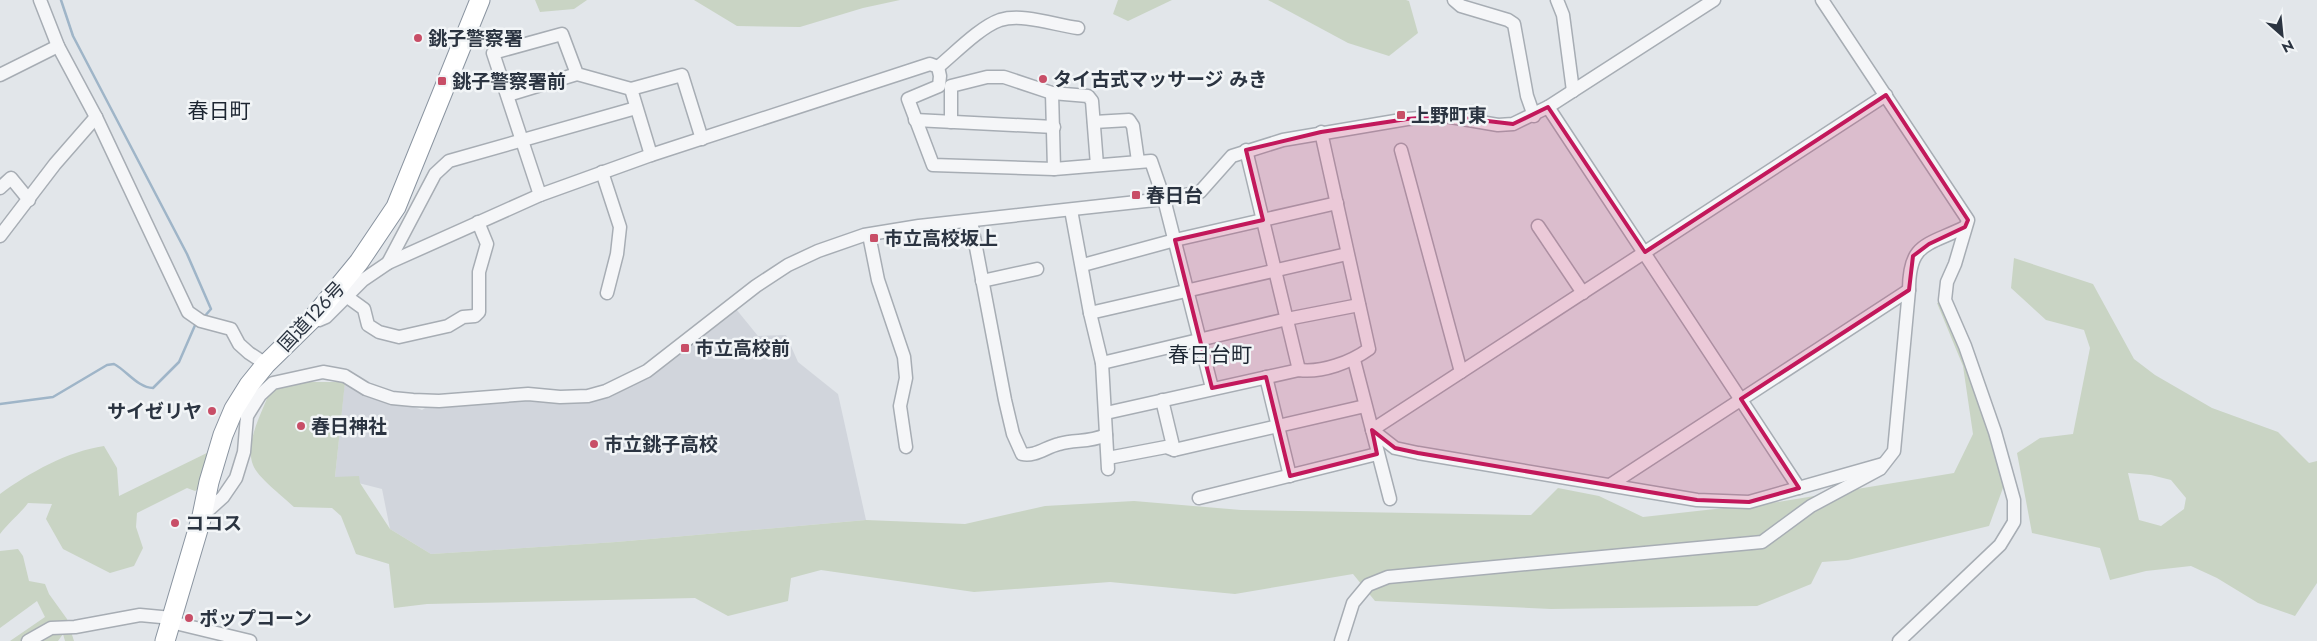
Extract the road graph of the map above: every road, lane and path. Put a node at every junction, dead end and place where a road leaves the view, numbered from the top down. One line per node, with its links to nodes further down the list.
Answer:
1 (40, 0): 8 (street)
2 (480, 0): 63 (highway, 国道126号)
3 (1454, 0): 19 (street)
4 (1557, 0): 13 (street)
5 (1714, 0): 13 (street)
6 (1822, 0): 16 (street)
7 (1078, 28): 9 (street)
8 (58, 46): 11 (street); 20 (street)
9 (938, 67): 21 (street); 26 (street)
10 (577, 74): 12 (street); 15 (street); 15 (street)
11 (0, 75)
12 (631, 89): 18 (street); 26 (street)
13 (1573, 91): 17 (street)
14 (1052, 93): 22 (street); 23 (street); 24 (street)
15 (508, 95): 27 (street)
16 (1886, 95): 45 (street); 49 (street)
17 (1548, 107): 19 (street); 49 (street)
18 (636, 108): 27 (street); 30 (street)
19 (1534, 116): 25 (street)
20 (96, 117): 38 (street); 68 (street)
21 (916, 120): 22 (street); 33 (street)
22 (951, 122): 24 (street)
23 (1094, 122): 31 (street); 32 (street)
24 (1054, 127): 33 (street)
25 (1322, 132): 28 (street); 39 (street)
26 (702, 139): 30 (street)
27 (523, 140): 36 (street); 51 (street)
28 (1246, 150): 37 (street); 41 (street)
29 (1401, 150): 70 (street)
30 (650, 155): 34 (street)
31 (1138, 161): 32 (street); 37 (street)
32 (1097, 165): 33 (street)
33 (1054, 169)
34 (602, 172): 36 (street); 58 (street)
35 (0, 188): 38 (street)
36 (540, 195): 43 (street)
37 (1164, 199): 40 (street); 48 (street)
38 (29, 200): 47 (street)
39 (1337, 203): 41 (street); 50 (street)
40 (1072, 210): 42 (street); 52 (street)
41 (1263, 220): 48 (street); 54 (street)
42 (971, 221): 46 (street); 55 (street)
43 (478, 222): 51 (street); 60 (street)
44 (1538, 226): 59 (street)
45 (1965, 227): 56 (street); 95 (street)
46 (869, 235): 80 (street); 89 (street)
47 (0, 236)
48 (1175, 240): 52 (street); 57 (street)
49 (1645, 252): 59 (street); 73 (street)
50 (1347, 254): 54 (street); 61 (street)
51 (388, 263): 60 (street)
52 (1082, 265): 62 (street)
53 (1037, 269): 55 (street)
54 (1275, 272): 57 (street); 64 (street)
55 (982, 281): 79 (street)
56 (1910, 290): 73 (street); 83 (street)
57 (1187, 292): 62 (street); 65 (street)
58 (607, 293)
59 (1583, 293): 70 (street)
60 (346, 296): 63 (street)
61 (1359, 305): 64 (street); 66 (street)
62 (1090, 313): 67 (street)
63 (313, 318): 68 (highway, 国道126号)
64 (1287, 319): 65 (street); 69 (street)
65 (1200, 340): 67 (street); 72 (street)
66 (1354, 360): 69 (street); 75 (street)
67 (1102, 363): 76 (street)
68 (266, 364): 89 (highway, 国道126号)
69 (1299, 370): 71 (street)
70 (1461, 372): 78 (street)
71 (1266, 377): 72 (street); 77 (street)
72 (1212, 388): 74 (street)
73 (1741, 399): 85 (street); 86 (street)
74 (1162, 400): 76 (street); 81 (street)
75 (1366, 406): 77 (street); 78 (street)
76 (1106, 413): 79 (street)
77 (1278, 426): 81 (street); 84 (street)
78 (1372, 430): 82 (street); 85 (street)
79 (1106, 435): 81 (street)
80 (906, 447)
81 (1174, 450)
82 (1377, 454): 84 (street); 88 (street)
83 (1884, 464): 86 (street); 94 (street)
84 (1290, 476): 87 (street)
85 (1610, 485): 86 (street)
86 (1799, 488)
87 (1199, 498)
88 (1390, 499)
89 (202, 516): 90 (highway, 国道126号)
90 (172, 620): 91 (street); 92 (highway, 国道126号); 93 (street)
91 (28, 641)
92 (165, 641)
93 (249, 641)
94 (1341, 641)
95 (1899, 641)

